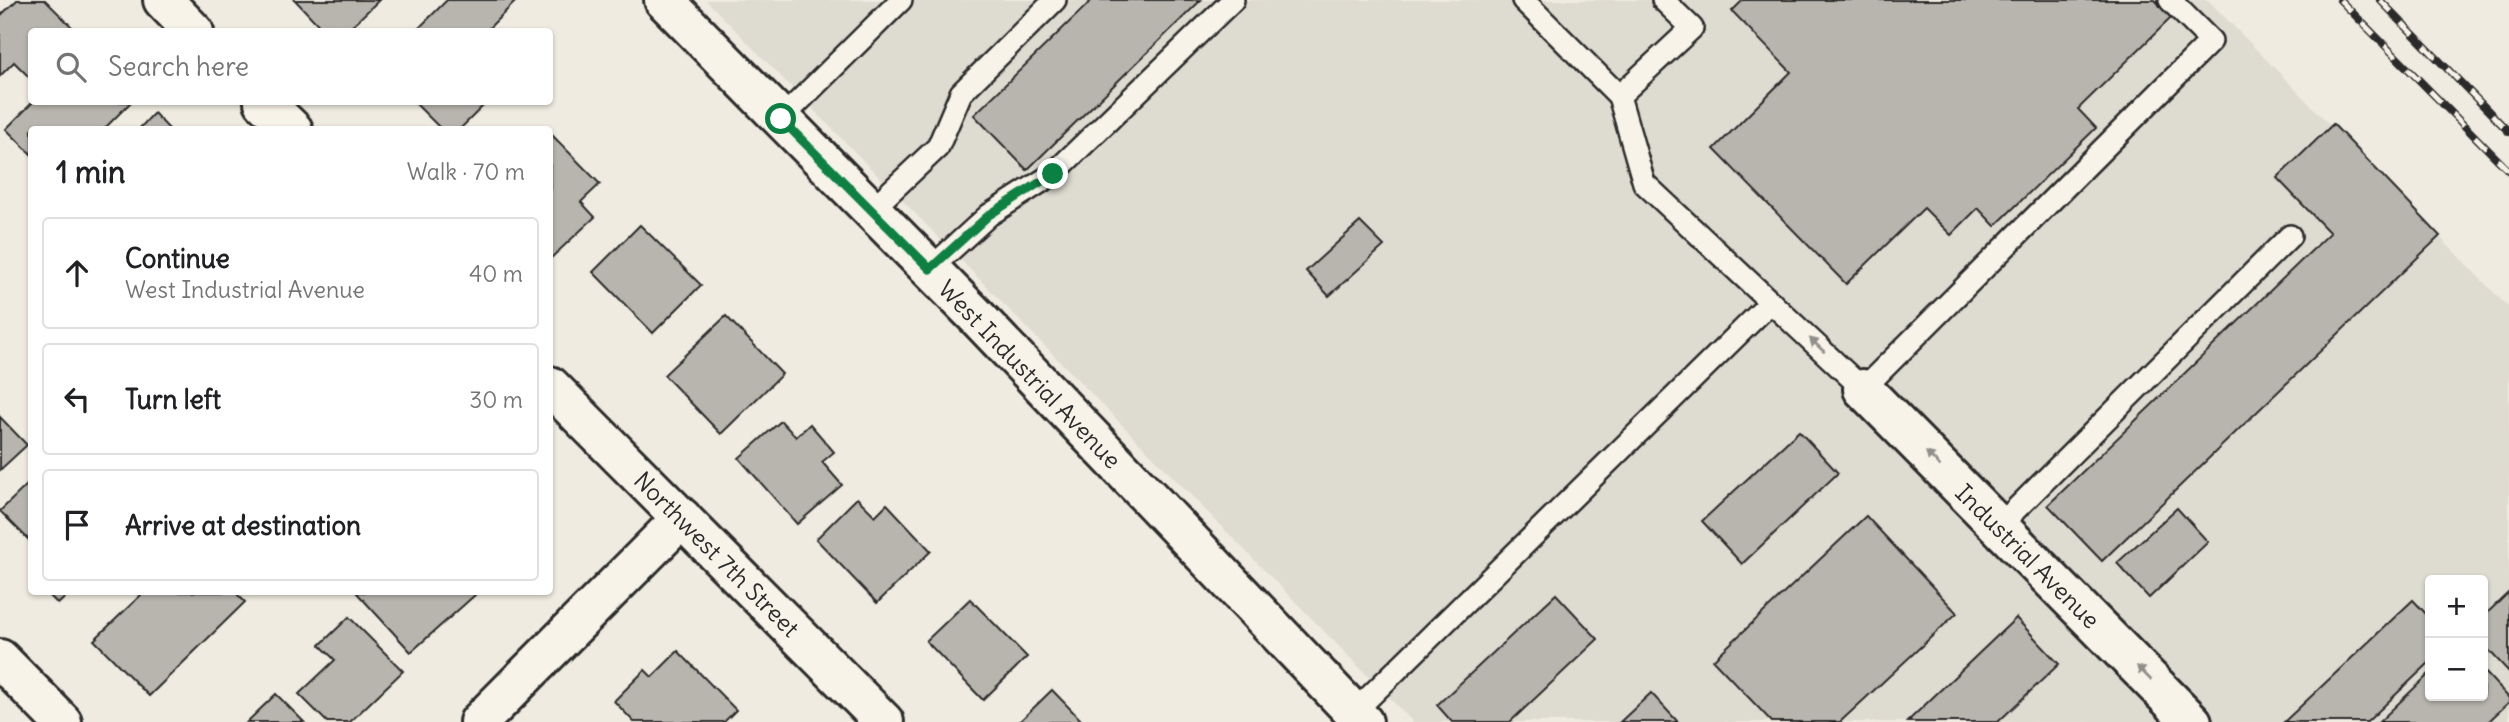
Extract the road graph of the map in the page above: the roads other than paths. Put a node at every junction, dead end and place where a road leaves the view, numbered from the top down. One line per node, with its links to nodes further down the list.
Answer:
1 (163, 0): 9 (street)
2 (664, 0): 12 (street, West Industrial Avenue)
3 (901, 0): 12 (lane)
4 (1055, 0): 14 (lane)
5 (1233, 0): 16 (lane)
6 (1523, 0): 10 (lane)
7 (1663, 0): 10 (lane)
8 (2170, 0): 19 (lane)
9 (190, 28)
10 (1619, 96): 17 (lane)
11 (267, 105): 13 (street)
12 (781, 119): 14 (street, West Industrial Avenue)
13 (289, 126)
14 (871, 210): 16 (street, West Industrial Avenue)
15 (2290, 236): 21 (lane)
16 (930, 269): 23 (street, West Industrial Avenue)
17 (1771, 302): 19 (lane, one-way to 17); 23 (lane)
18 (553, 389): 20 (street, Northwest 7th Street)
19 (1863, 389): 21 (street, Industrial Avenue, one-way to 19)
20 (682, 518): 25 (street); 26 (street, Northwest 7th Street)
21 (1999, 526): 27 (street, Industrial Avenue, one-way to 21)
22 (0, 659): 24 (street)
23 (1358, 717)
24 (62, 722)
25 (479, 722)
26 (884, 722)
27 (2192, 722)

